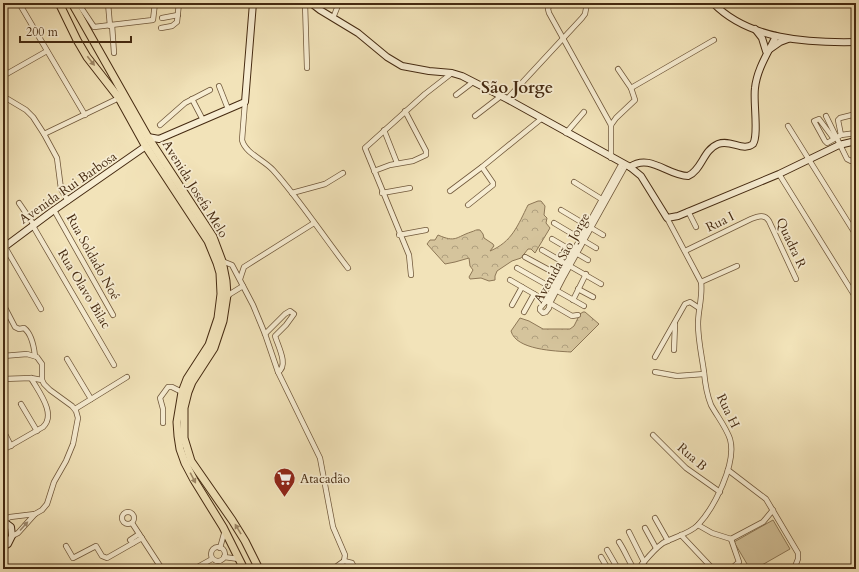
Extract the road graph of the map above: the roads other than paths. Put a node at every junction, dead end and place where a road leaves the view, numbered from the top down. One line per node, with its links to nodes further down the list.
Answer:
1 (19, 3): 29 (street)
2 (59, 3): 17 (main road, Avenida Josefa Melo)
3 (72, 3): 15 (main road, Avenida Josefa Melo)
4 (78, 3): 15 (street)
5 (108, 3): 20 (street)
6 (155, 3): 20 (street)
7 (179, 3): 16 (street)
8 (253, 3): 45 (street)
9 (305, 3): 32 (street)
10 (311, 3): 18 (street)
11 (339, 3): 18 (street)
12 (550, 3): 23 (street)
13 (587, 3): 23 (street)
14 (713, 3): 21 (street)
15 (80, 11): 19 (main road, Avenida Josefa Melo); 20 (street)
16 (178, 15): 16 (street)
17 (65, 16): 19 (main road); 25 (main road, Avenida Josefa Melo)
18 (333, 18): 34 (street)
19 (83, 22): 28 (main road, Avenida Josefa Melo)
20 (111, 25): 30 (street)
21 (755, 29): 22 (street); 31 (street)
22 (774, 35): 24 (street); 31 (street)
23 (562, 38): 43 (street); 56 (street)
24 (789, 38): 27 (street); 31 (street)
25 (77, 40): 28 (main road); 42 (main road, Avenida Josefa Melo, one-way to 42)
26 (714, 40): 38 (street)
27 (856, 42)
28 (95, 44): 62 (main road, Avenida Josefa Melo)
29 (47, 51): 35 (street); 50 (street)
30 (114, 53)
31 (767, 53): 73 (street)
32 (307, 68)
33 (618, 69): 38 (street)
34 (452, 73): 36 (street); 47 (street)
35 (3, 76)
36 (473, 82): 41 (street); 43 (street)
37 (219, 86): 46 (street)
38 (631, 88): 56 (street)
39 (210, 90): 44 (street)
40 (3, 94): 61 (street)
41 (456, 95)
42 (119, 98): 50 (street); 67 (main road, Avenida Josefa Melo)
43 (504, 98): 51 (street); 53 (street)
44 (192, 99): 54 (street); 55 (street)
45 (244, 102): 46 (street); 82 (street)
46 (228, 109): 54 (street)
47 (405, 111): 58 (street); 72 (street)
48 (584, 112): 59 (street)
49 (856, 114): 63 (street)
50 (85, 115): 61 (street)
51 (475, 116)
52 (826, 116): 63 (street)
53 (541, 119): 59 (street); 74 (street)
54 (203, 120): 64 (street)
55 (160, 125)
56 (611, 125): 69 (street)
57 (788, 126): 70 (street)
58 (384, 130): 72 (street); 75 (street)
59 (566, 132): 69 (street)
60 (856, 133): 63 (street)
61 (44, 134): 84 (street)
62 (148, 137): 64 (street); 68 (main road, Avenida Josefa Melo)
63 (837, 137): 63 (street); 66 (street)
64 (159, 139): 68 (street)
65 (856, 141): 66 (street)
66 (839, 145): 70 (street); 71 (street)
67 (146, 146): 84 (street, Avenida Rui Barbosa); 158 (main road, Avenida Josefa Melo)
68 (155, 148): 110 (main road, Avenida Josefa Melo)
69 (611, 158): 73 (street)
70 (809, 160): 77 (street); 100 (street)
71 (854, 161)
72 (397, 163): 75 (street)
73 (629, 167): 83 (street, Avenida São Jorge); 91 (street)
74 (482, 168): 80 (street); 86 (street)
75 (374, 171): 81 (street)
76 (343, 173): 82 (street)
77 (779, 174): 89 (street); 131 (street)
78 (574, 182): 83 (street)
79 (410, 188): 81 (street)
80 (450, 191)
81 (382, 192): 98 (street)
82 (292, 193): 92 (street)
83 (605, 199): 95 (street, Avenida São Jorge)
84 (68, 200): 87 (street, Avenida Rui Barbosa)
85 (19, 203): 94 (street, Rua Olavo Bilac)
86 (468, 205)
87 (54, 210): 94 (street, Avenida Rui Barbosa); 141 (street, Rua Soldado Noé)
88 (561, 210): 95 (street)
89 (688, 211): 91 (street); 96 (street)
90 (766, 217): 106 (street, Rua I); 121 (street, Quadra R)
91 (667, 218): 106 (street)
92 (314, 222): 114 (street); 115 (street)
93 (554, 223): 102 (street)
94 (33, 225): 103 (street, Avenida Rui Barbosa); 150 (street, Rua Olavo Bilac)
95 (590, 227): 99 (street); 102 (street, Avenida São Jorge)
96 (696, 227)
97 (426, 230): 98 (street)
98 (399, 235): 118 (street)
99 (602, 235)
100 (856, 235)
101 (552, 239): 107 (street)
102 (583, 240): 104 (street); 107 (street, Avenida São Jorge)
103 (4, 248): 139 (street)
104 (596, 248)
105 (542, 250): 112 (street)
106 (685, 251): 123 (street)
107 (576, 252): 109 (street); 112 (street, Avenida São Jorge)
108 (525, 257): 119 (street)
109 (588, 260)
110 (222, 261): 111 (street); 132 (main road, Avenida Josefa Melo)
111 (232, 265): 114 (street); 120 (street)
112 (568, 265): 117 (street); 119 (street, Avenida São Jorge)
113 (737, 266): 123 (street)
114 (244, 268): 120 (street)
115 (348, 268)
116 (517, 268): 128 (street)
117 (586, 274): 124 (street); 127 (street)
118 (411, 275)
119 (561, 277): 128 (street, Avenida São Jorge)
120 (240, 279): 125 (street)
121 (796, 279)
122 (510, 280): 126 (street)
123 (701, 282): 138 (street, Rua H)
124 (601, 284)
125 (243, 286): 132 (street); 144 (street)
126 (522, 287): 129 (street); 136 (street)
127 (578, 289): 130 (street); 133 (street)
128 (555, 290): 133 (street); 134 (street, Avenida São Jorge)
129 (534, 294): 134 (street); 140 (street)
130 (593, 297)
131 (856, 298)
132 (226, 299): 196 (main road, Avenida Josefa Melo, one-way to 132)
133 (573, 300): 137 (street)
134 (548, 302): 142 (street)
135 (3, 304): 147 (street)
136 (512, 305)
137 (584, 306)
138 (699, 308): 143 (street); 153 (street, Rua H)
139 (41, 309)
140 (524, 312)
141 (113, 315)
142 (578, 315)
143 (675, 321): 145 (street); 148 (street)
144 (265, 334): 151 (street); 151 (street)
145 (674, 350)
146 (3, 356): 147 (street)
147 (35, 356): 157 (street)
148 (655, 357)
149 (67, 359): 159 (street)
150 (114, 365)
151 (278, 372): 194 (street)
152 (655, 372): 153 (street)
153 (704, 374): 168 (street, Rua H)
154 (127, 377): 159 (street)
155 (31, 378): 156 (street); 157 (street); 164 (street)
156 (3, 379)
157 (42, 380): 161 (street)
158 (182, 392): 162 (street); 177 (main road, Avenida Josefa Melo, one-way to 177)
159 (91, 399): 161 (street)
160 (21, 404): 164 (street)
161 (75, 409): 171 (street)
162 (163, 423)
163 (3, 430): 166 (street)
164 (37, 431): 166 (street)
165 (653, 435): 169 (street, Rua B)
166 (11, 446): 167 (street)
167 (3, 450)
168 (728, 470): 169 (street, Rua H); 170 (street)
169 (720, 492): 175 (street, Rua H)
170 (773, 510): 182 (street); 209 (street)
171 (35, 514): 173 (street); 180 (street, one-way to 171)
172 (655, 518): 183 (street)
173 (3, 521): 180 (street)
174 (132, 523): 181 (street)
175 (698, 525): 179 (street); 182 (street)
176 (645, 528): 188 (street)
177 (225, 530): 186 (main road, Avenida Josefa Melo); 190 (street)
178 (629, 532): 195 (street)
179 (681, 535): 183 (street); 207 (street)
180 (12, 536): 187 (street)
181 (140, 536): 185 (street); 197 (street)
182 (731, 539): 208 (street)
183 (668, 541): 188 (street)
184 (619, 542): 204 (street)
185 (66, 546)
186 (233, 546): 190 (street); 193 (main road, Avenida Josefa Melo)
187 (3, 547)
188 (656, 548): 195 (street)
189 (607, 550): 203 (street)
190 (223, 552): 192 (street); 192 (street); 193 (street)
191 (601, 557): 202 (street)
192 (212, 559): 198 (street)
193 (239, 559): 199 (main road, Avenida Josefa Melo)
194 (344, 561): 200 (street); 201 (street)
195 (643, 563): 205 (street); 206 (street)
196 (256, 567)
197 (162, 569)
198 (194, 569)
199 (245, 569)
200 (333, 569)
201 (355, 569)
202 (608, 569)
203 (618, 569)
204 (634, 569)
205 (638, 569)
206 (649, 569)
207 (713, 569)
208 (731, 569)
209 (794, 569)

